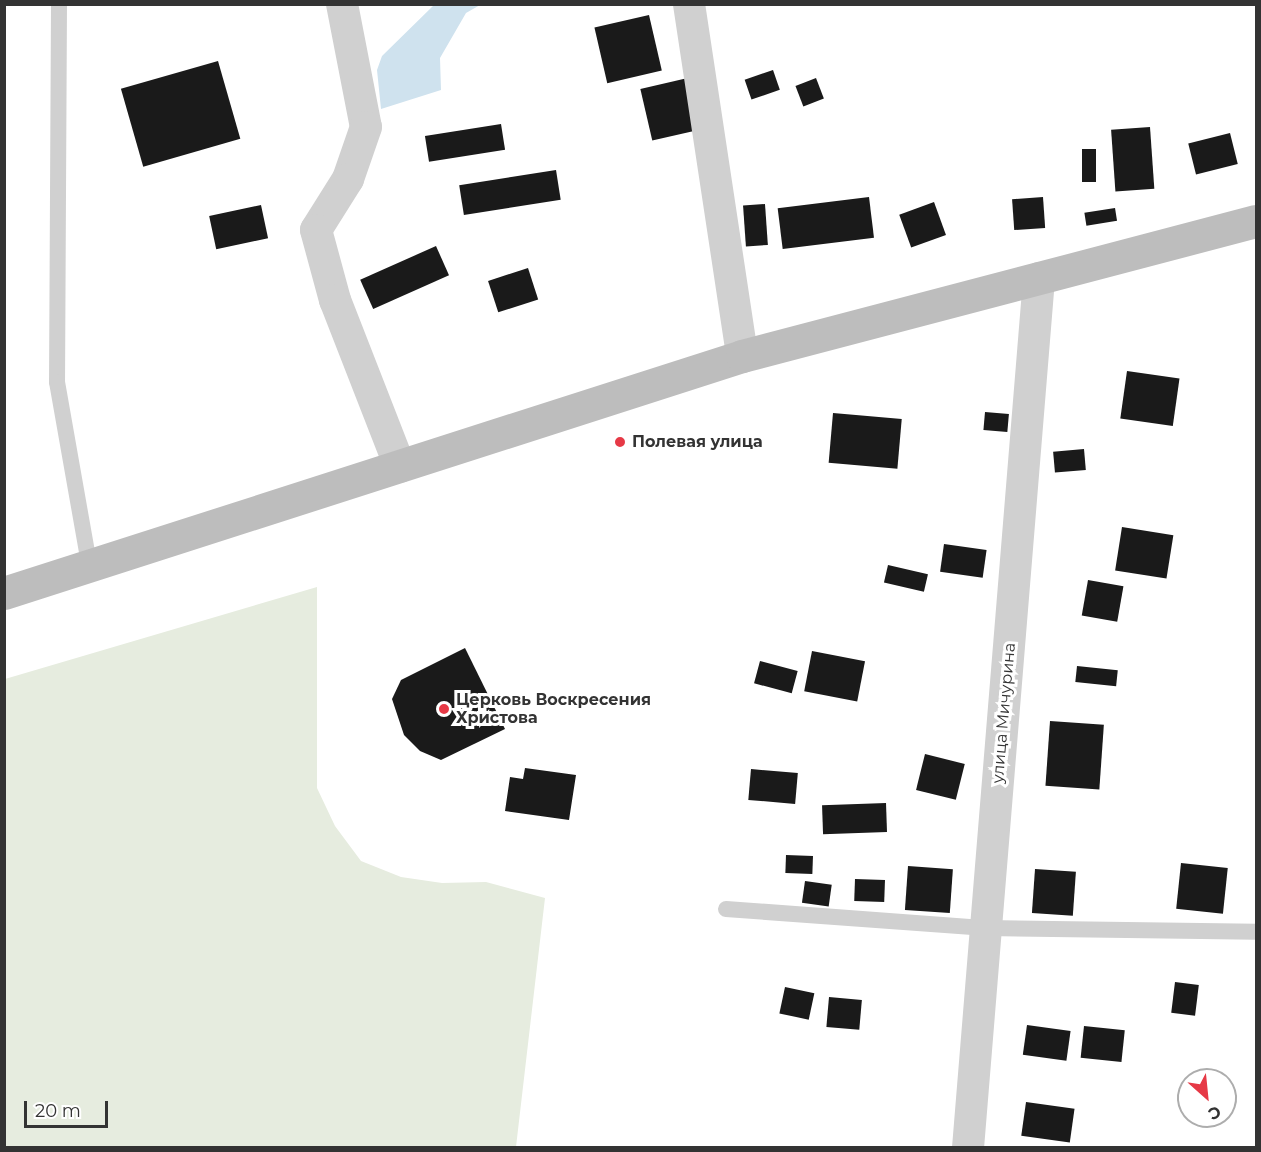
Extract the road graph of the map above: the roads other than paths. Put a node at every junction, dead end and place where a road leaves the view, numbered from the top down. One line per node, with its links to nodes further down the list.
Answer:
1 (59, 4): 8 (lane)
2 (342, 4): 7 (street)
3 (689, 4): 6 (street)
4 (1257, 221): 5 (street)
5 (1039, 278): 6 (street); 11 (street, улица Мичурина)
6 (742, 356): 7 (street)
7 (400, 467): 8 (street)
8 (89, 563): 9 (street)
9 (4, 593)
10 (726, 909): 11 (lane)
11 (986, 928): 12 (lane); 13 (street, улица Мичурина)
12 (1257, 932)
13 (968, 1148)

